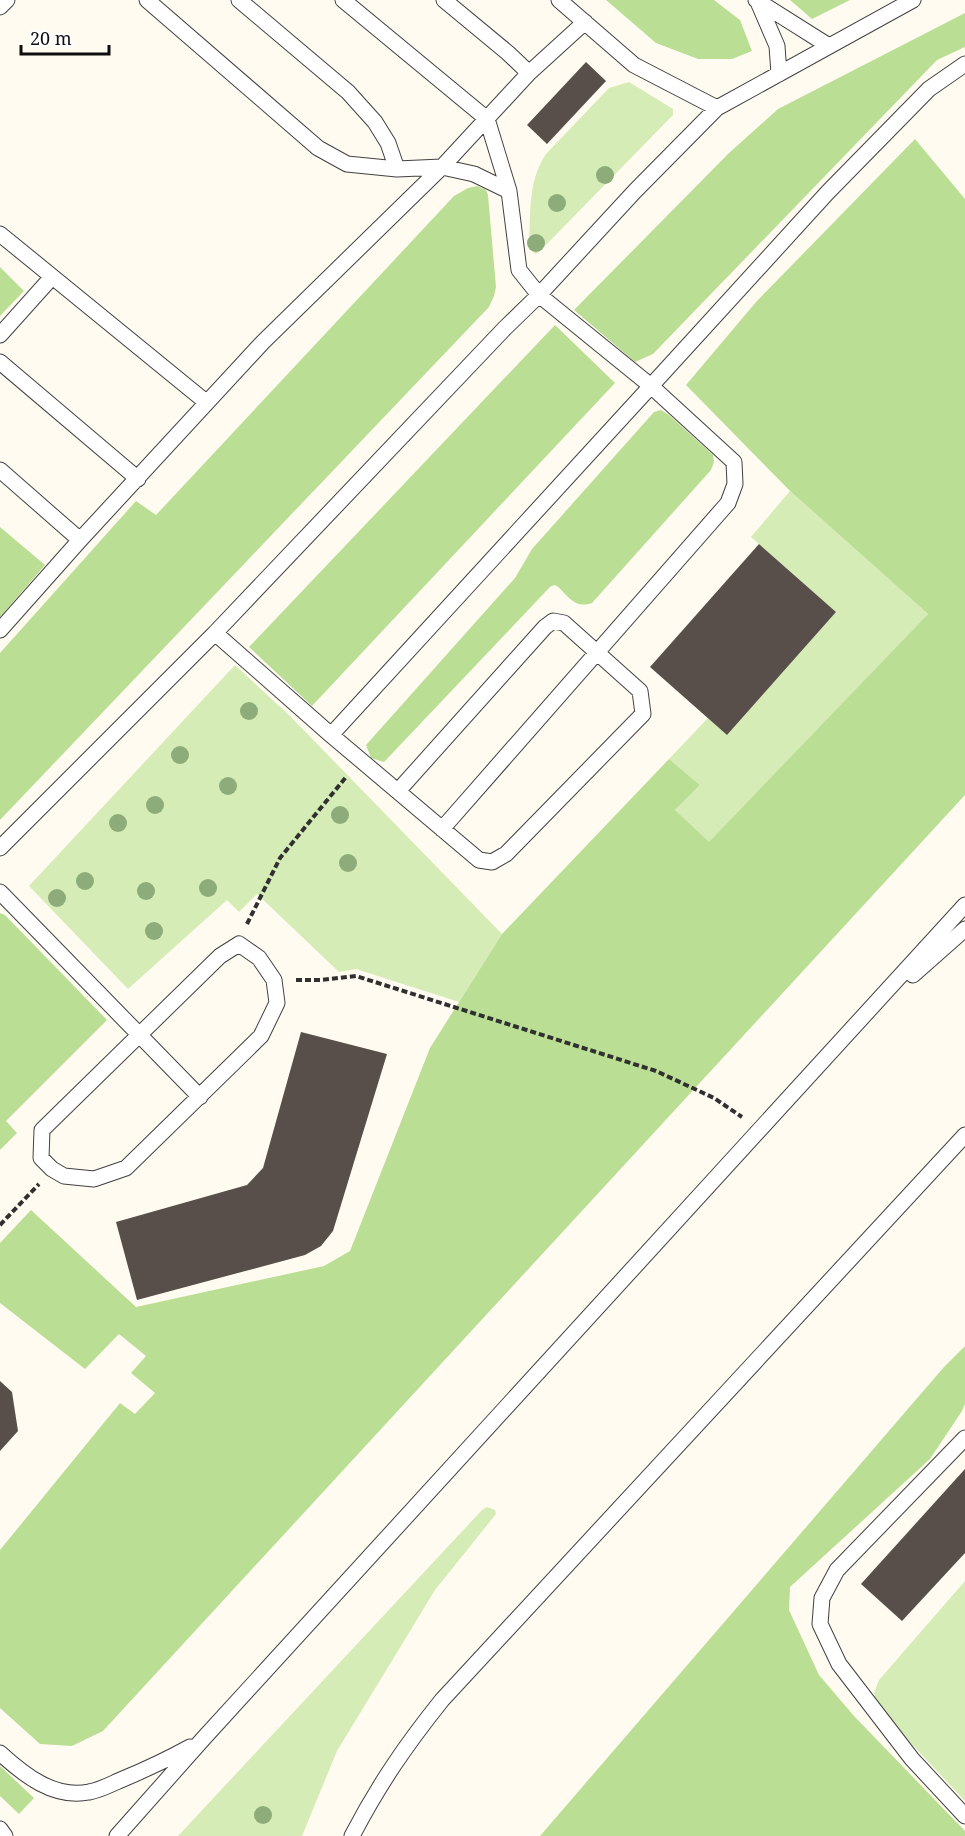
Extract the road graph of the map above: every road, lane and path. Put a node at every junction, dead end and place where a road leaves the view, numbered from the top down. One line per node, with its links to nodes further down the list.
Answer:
1 (7, 0): 9 (lane)
2 (147, 0): 18 (lane)
3 (239, 0): 18 (lane)
4 (343, 0): 16 (lane)
5 (444, 0): 13 (lane)
6 (560, 0): 10 (lane)
7 (913, 0): 11 (lane)
8 (757, 1): 11 (lane); 14 (lane)
9 (0, 7)
10 (585, 22): 13 (lane); 15 (lane)
11 (829, 46): 14 (lane)
12 (965, 64): 25 (lane)
13 (528, 73): 16 (lane)
14 (779, 74): 15 (lane)
15 (717, 108): 22 (lane)
16 (487, 119): 17 (lane); 19 (lane)
17 (442, 168): 18 (lane); 19 (lane); 26 (lane)
18 (397, 170)
19 (509, 192): 22 (lane)
20 (0, 234): 21 (lane)
21 (52, 277): 23 (lane); 26 (lane)
22 (539, 295): 25 (lane); 31 (lane)
23 (0, 335)
24 (0, 362): 28 (lane)
25 (651, 386): 32 (lane); 33 (lane)
26 (206, 402): 28 (lane)
27 (0, 470): 29 (lane)
28 (138, 479): 29 (lane)
29 (80, 540): 30 (lane)
30 (0, 630)
31 (215, 633): 33 (lane); 37 (lane)
32 (597, 652): 35 (lane); 36 (lane); 36 (lane)
33 (331, 735): 34 (lane)
34 (361, 760): 35 (lane); 41 (path)
35 (398, 791): 36 (lane)
36 (441, 829)
37 (0, 848)
38 (0, 892): 44 (lane)
39 (965, 905): 43 (lane)
40 (965, 929): 43 (lane)
41 (238, 944): 42 (lane); 44 (lane)
42 (274, 980): 45 (lane); 46 (path)
43 (862, 1019): 46 (lane)
44 (139, 1034): 45 (lane); 48 (lane)
45 (200, 1098): 48 (lane)
46 (760, 1130): 51 (lane)
47 (965, 1135): 57 (lane)
48 (52, 1169): 49 (path)
49 (0, 1225)
50 (965, 1438): 53 (lane)
51 (203, 1739): 52 (lane); 56 (lane)
52 (0, 1753)
53 (965, 1816)
54 (0, 1830): 55 (lane)
55 (5, 1836)
56 (117, 1836)
57 (352, 1836)

